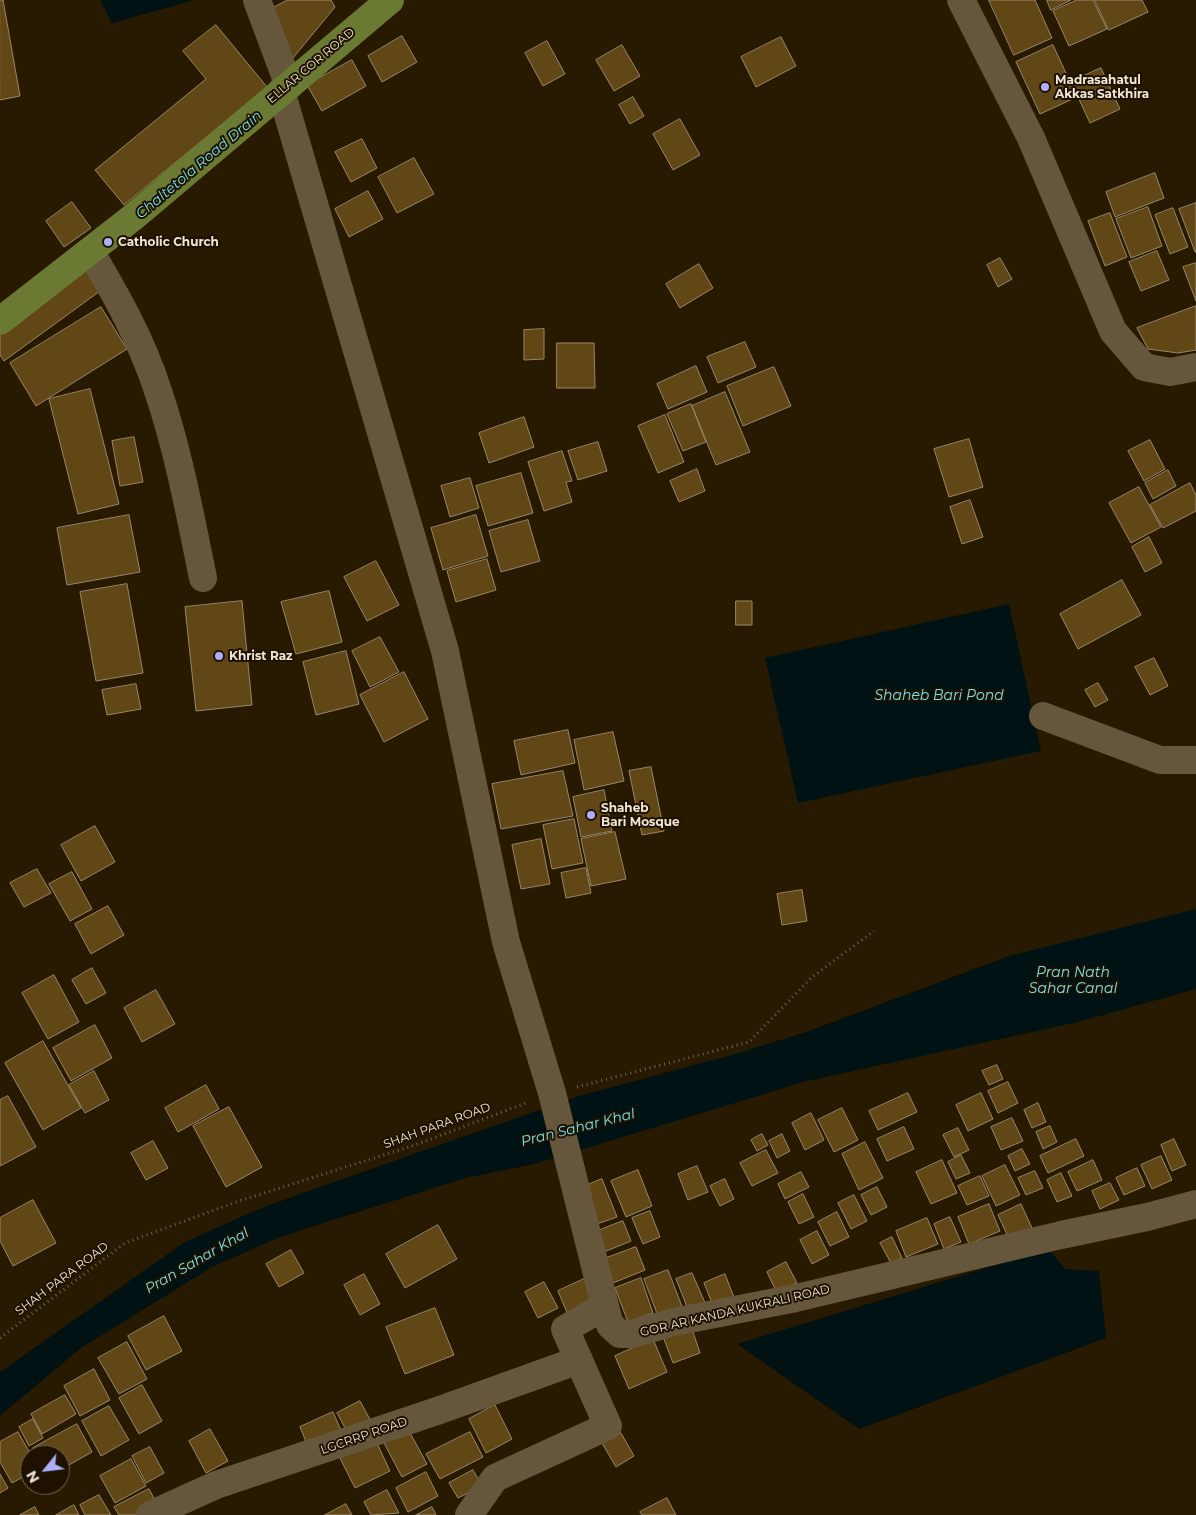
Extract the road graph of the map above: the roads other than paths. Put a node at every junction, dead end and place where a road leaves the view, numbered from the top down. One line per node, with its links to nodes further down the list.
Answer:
1 (257, 0): 4 (street, GOR AR KANDA KUKRALI ROAD)
2 (390, 0): 4 (main road, ELLAR COR ROAD)
3 (961, 0): 7 (street)
4 (285, 89): 5 (main road, ELLAR COR ROAD); 12 (street, GOR AR KANDA KUKRALI ROAD)
5 (90, 251): 6 (main road, ELLAR COR ROAD); 8 (street)
6 (0, 321)
7 (1196, 367)
8 (203, 578)
9 (1043, 716): 10 (street)
10 (1196, 760)
11 (1196, 1204): 12 (street, GOR AR KANDA KUKRALI ROAD)
12 (605, 1306): 13 (street)
13 (579, 1360): 14 (street, LGCRRP ROAD); 15 (street)
14 (150, 1515)
15 (469, 1515)

